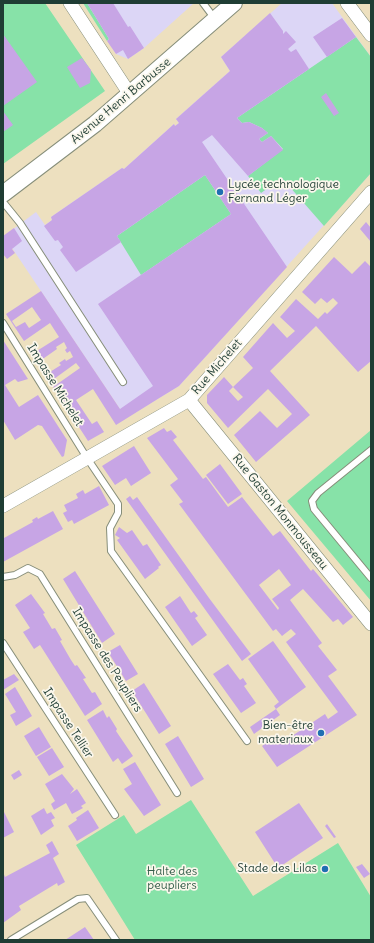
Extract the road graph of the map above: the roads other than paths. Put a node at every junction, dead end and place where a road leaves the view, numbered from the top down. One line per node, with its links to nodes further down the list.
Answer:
1 (70, 3): 7 (street)
2 (203, 3): 5 (lane)
3 (234, 3): 5 (street, Avenue Henri Barbusse)
4 (347, 3): 6 (street)
5 (215, 19): 7 (street, Avenue Henri Barbusse)
6 (371, 35)
7 (129, 93): 9 (street, Avenue Henri Barbusse)
8 (371, 192): 13 (street, Rue Michelet)
9 (3, 194)
10 (3, 202): 12 (lane)
11 (3, 323): 15 (lane, Impasse Michelet)
12 (123, 382)
13 (189, 400): 15 (street, Rue Michelet); 19 (street, Rue Gaston Monmousseau)
14 (371, 450): 18 (lane)
15 (87, 458): 16 (street, Rue Michelet); 21 (lane, Impasse Michelet)
16 (3, 506)
17 (3, 577): 22 (lane, Impasse des Peupliers)
18 (371, 578)
19 (371, 624)
20 (3, 643): 23 (lane, Impasse Tellier)
21 (247, 741)
22 (177, 793)
23 (115, 815)
24 (11, 940): 25 (lane)
25 (116, 940)

